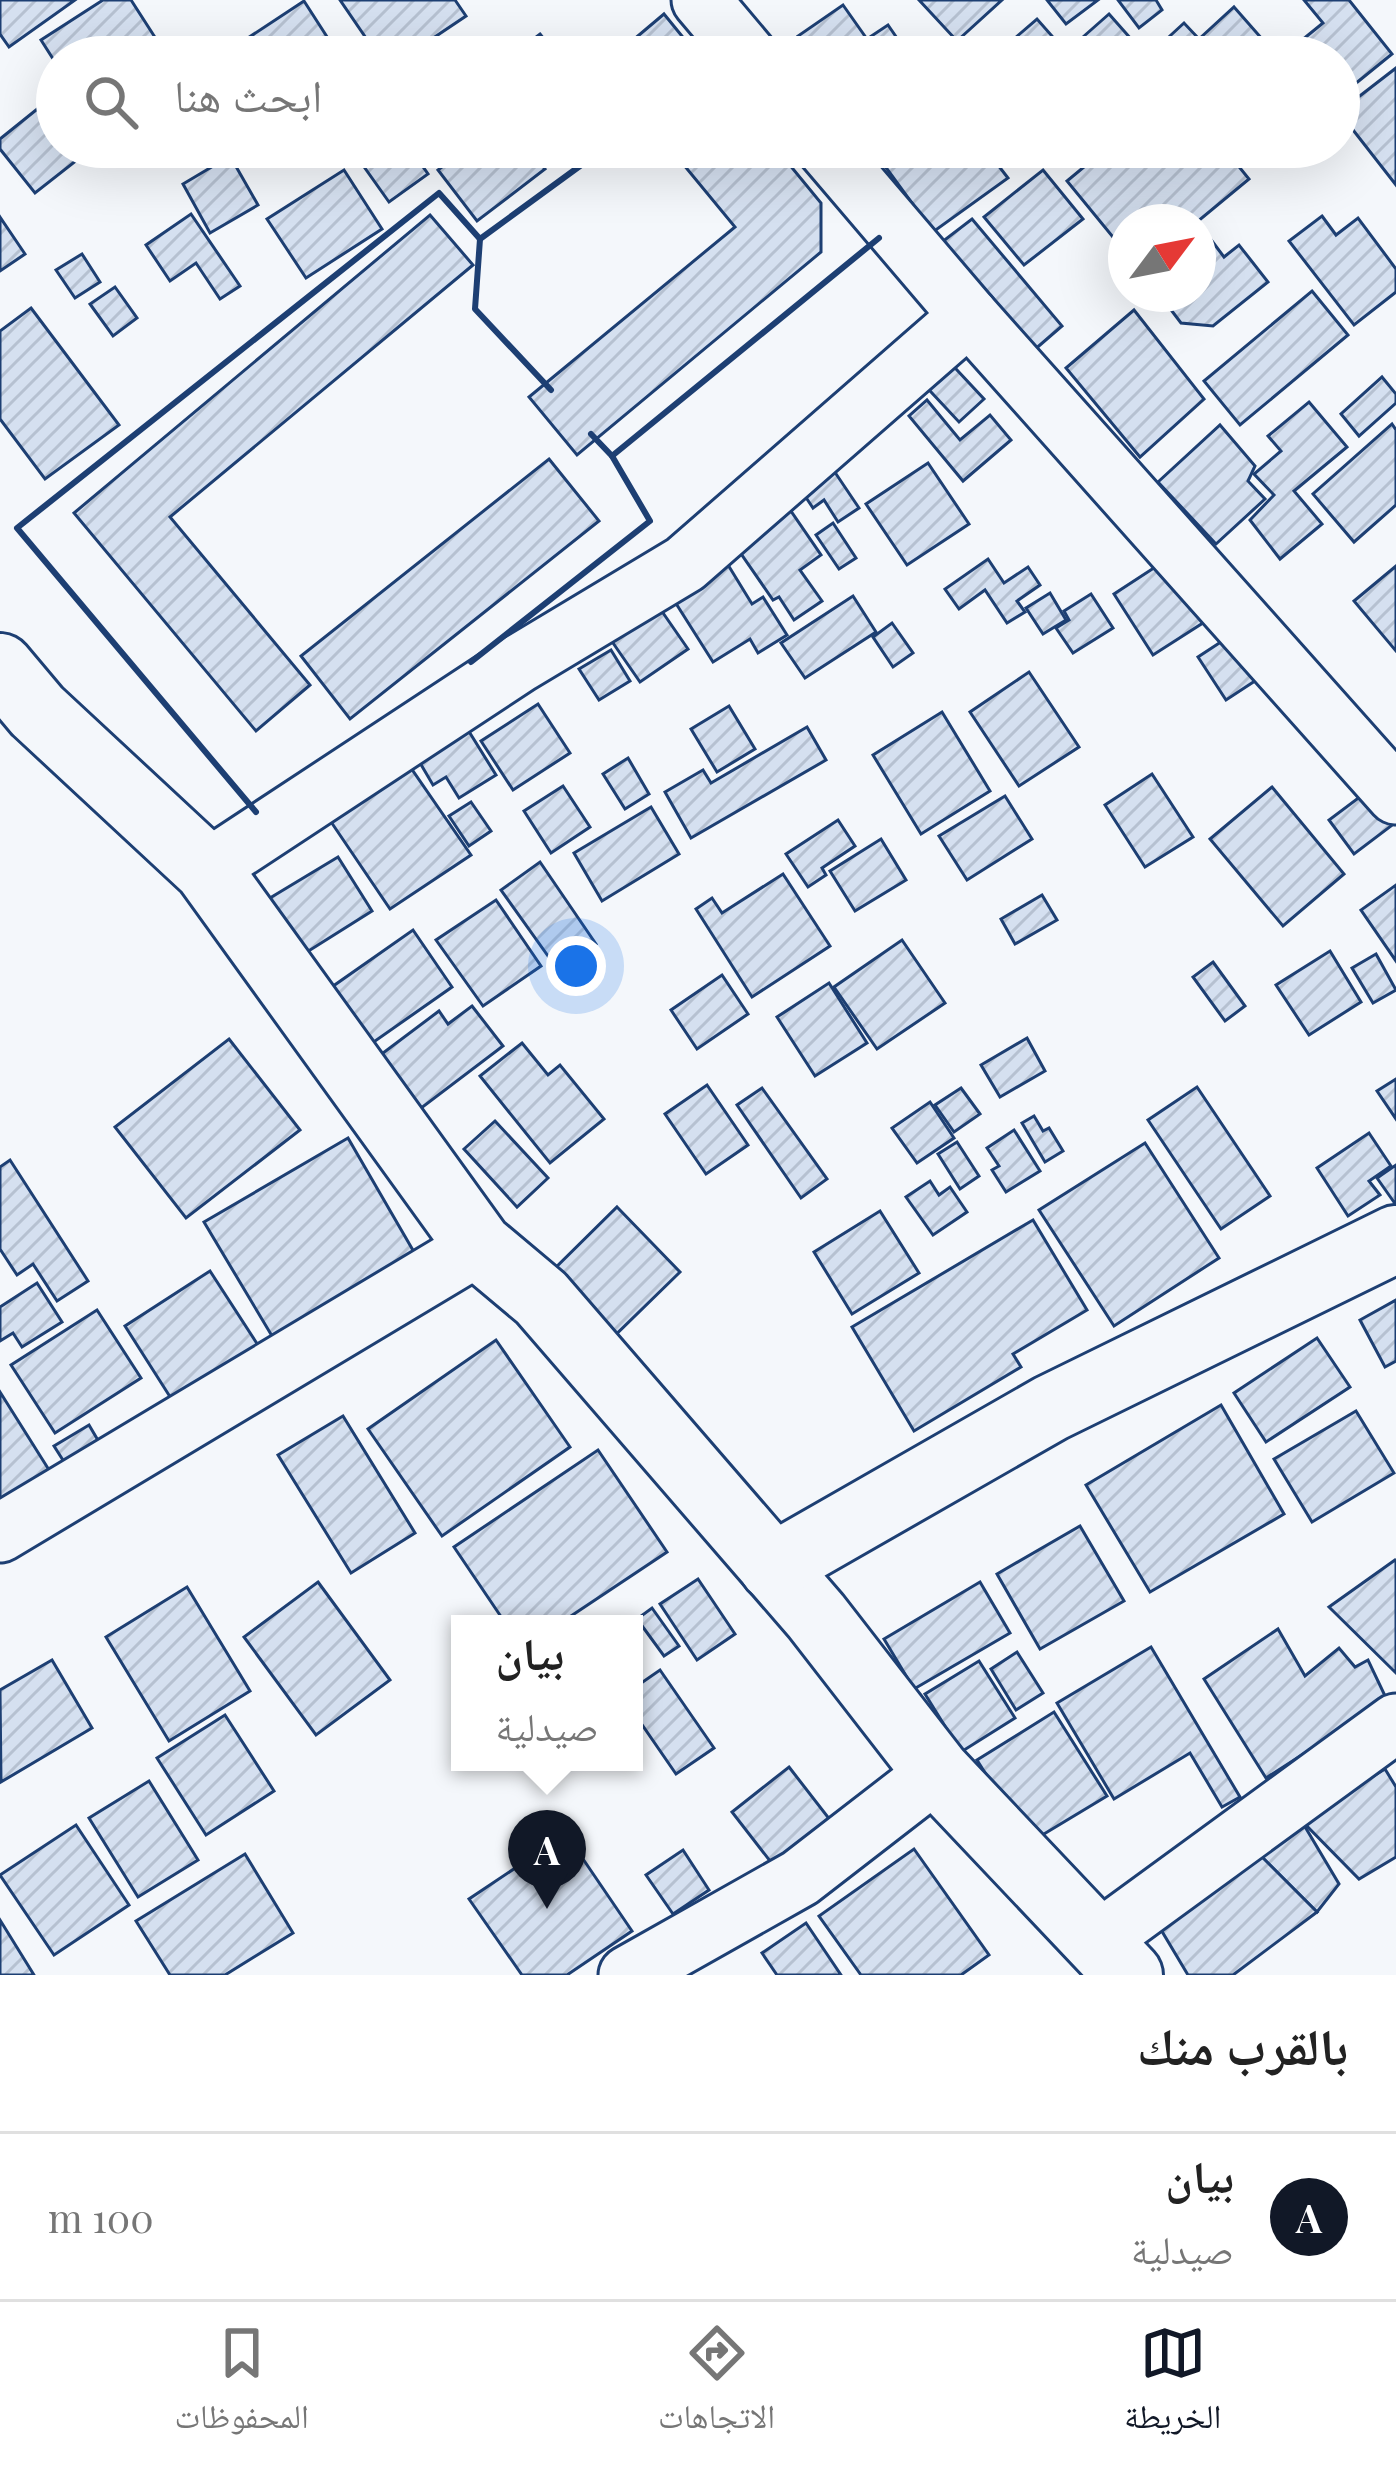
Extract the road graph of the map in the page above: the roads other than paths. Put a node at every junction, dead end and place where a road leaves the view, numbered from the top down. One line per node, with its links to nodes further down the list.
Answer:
1 (701, 0): 2 (street)
2 (731, 36)
3 (843, 168): 4 (street)
4 (969, 316): 6 (street); 7 (street)
5 (12, 705): 7 (street)
6 (1396, 795)
7 (207, 868): 9 (street)
8 (1396, 1239): 11 (street)
9 (479, 1246): 10 (street); 11 (street)
10 (0, 1533)
11 (773, 1567): 13 (street)
12 (1396, 1724): 14 (street)
13 (937, 1772): 14 (street); 15 (street)
14 (1114, 1957)
15 (628, 1975)

